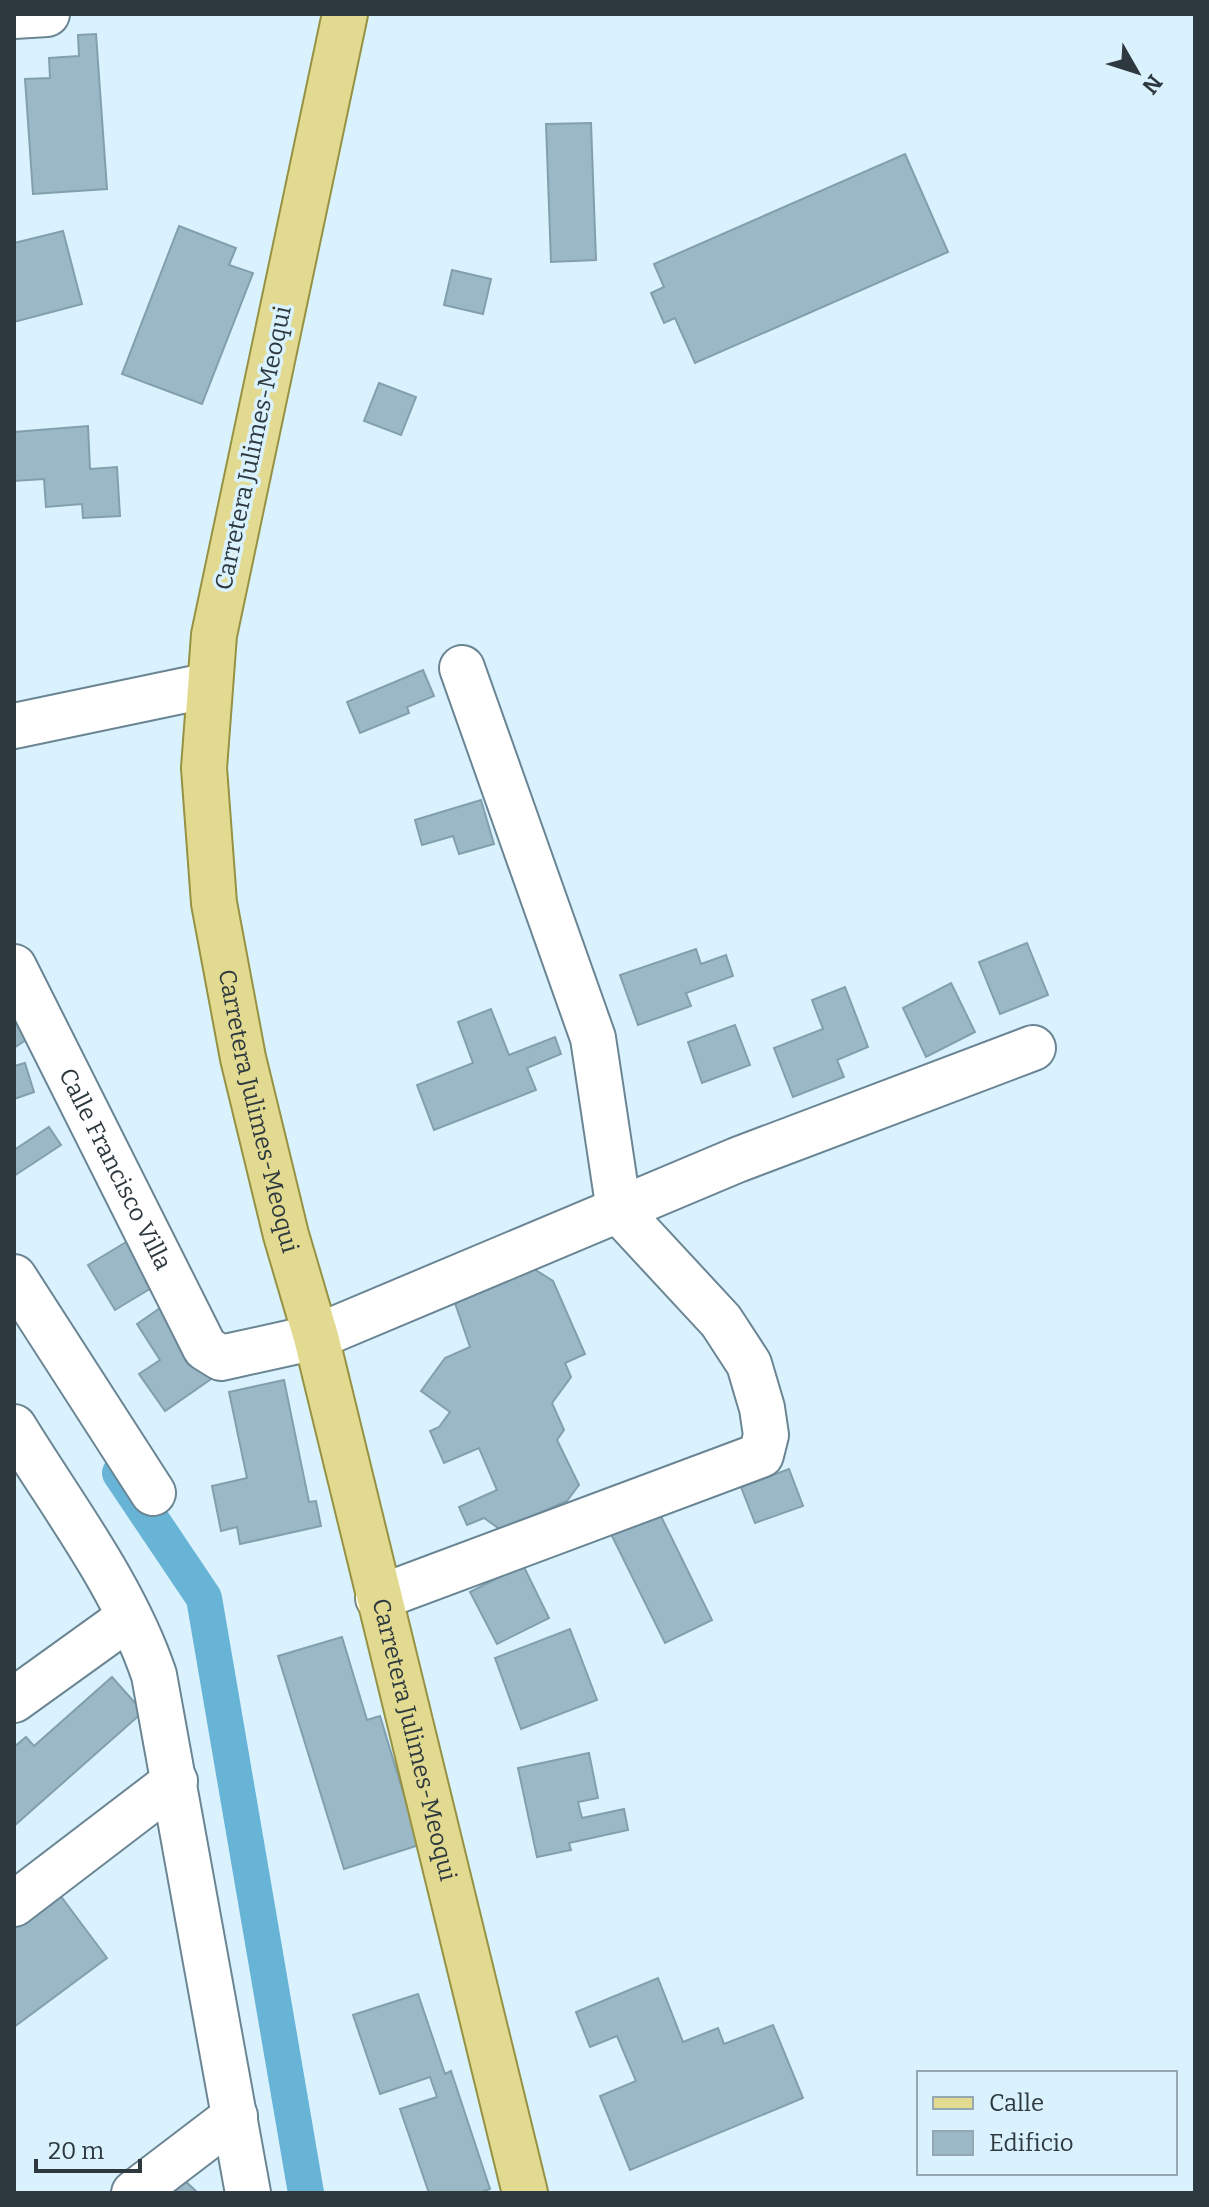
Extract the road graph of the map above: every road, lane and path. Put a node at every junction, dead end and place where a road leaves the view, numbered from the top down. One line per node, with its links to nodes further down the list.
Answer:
1 (47, 14): 3 (street)
2 (345, 14): 5 (main road, Carretera Julimes-Meoqui)
3 (14, 16)
4 (462, 668): 9 (street)
5 (210, 685): 6 (street); 11 (main road, Carretera Julimes-Meoqui)
6 (14, 726)
7 (14, 967): 11 (street, Calle Francisco Villa)
8 (1033, 1048): 9 (street)
9 (619, 1211): 11 (street); 14 (street)
10 (14, 1277): 13 (street)
11 (316, 1337): 14 (main road, Carretera Julimes-Meoqui)
12 (14, 1427): 15 (street)
13 (153, 1493)
14 (378, 1598): 22 (main road, Carretera Julimes-Meoqui)
15 (128, 1618): 16 (street); 17 (street)
16 (14, 1700)
17 (175, 1781): 18 (street); 19 (street)
18 (14, 1904)
19 (235, 2116): 20 (street); 21 (street)
20 (134, 2193)
21 (248, 2193)
22 (525, 2193)

